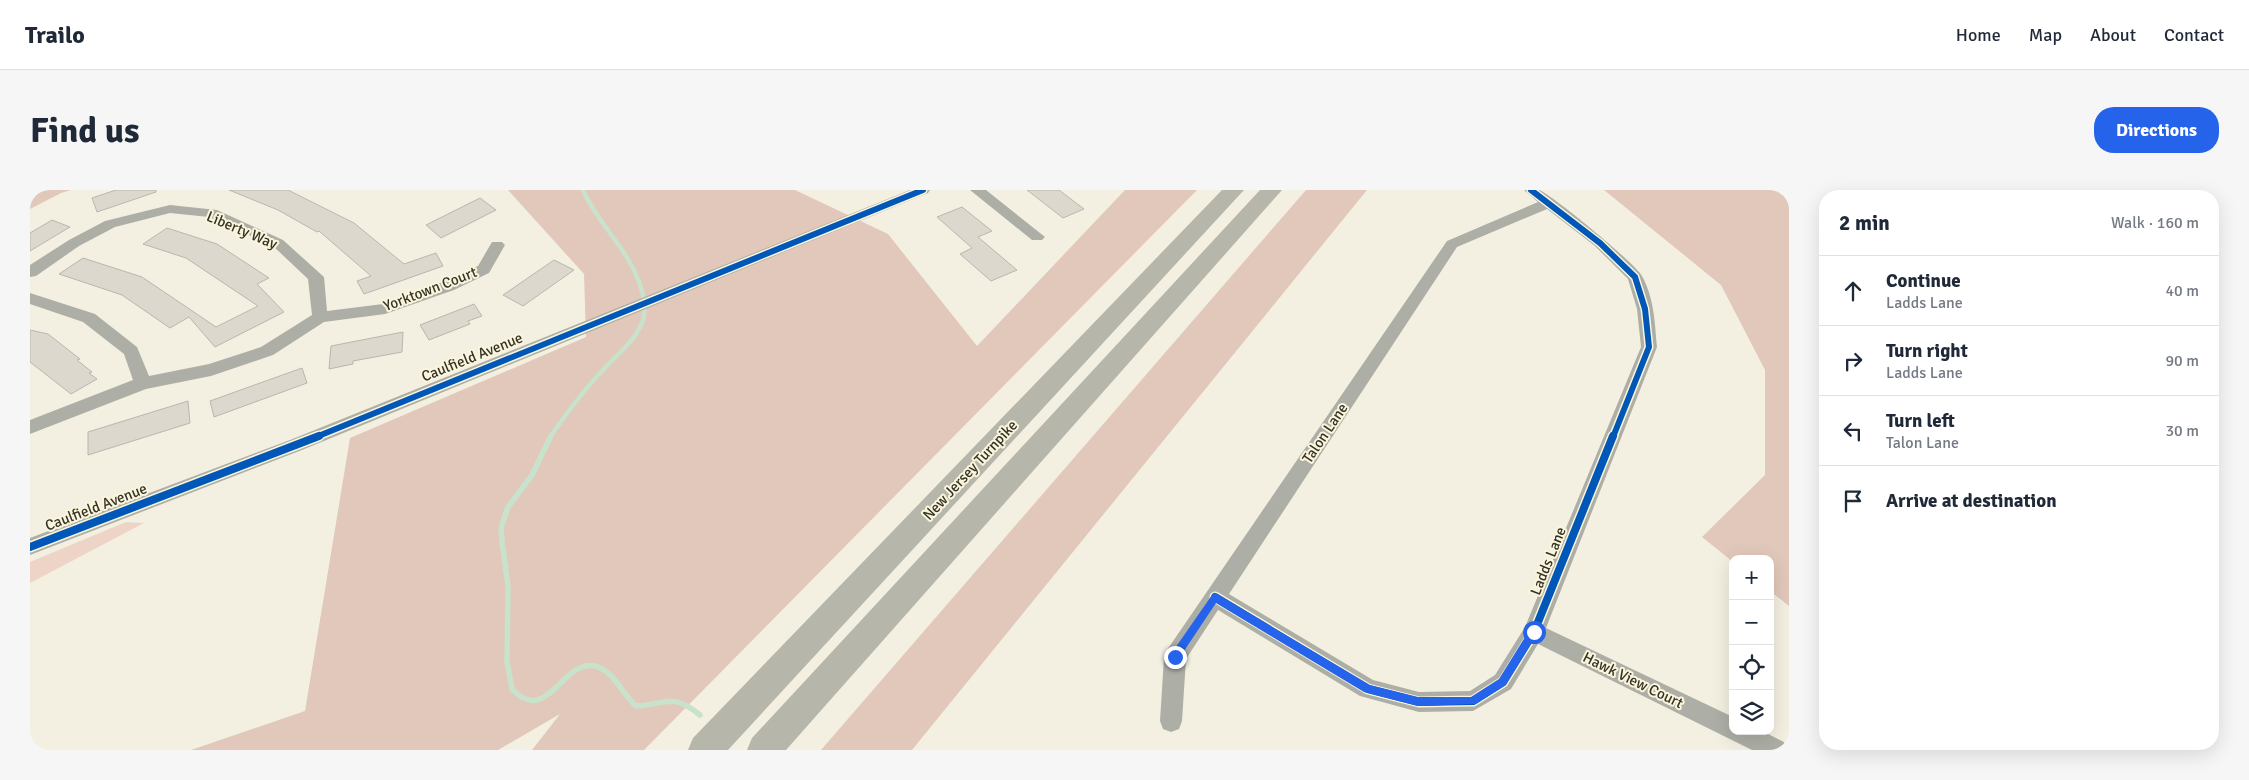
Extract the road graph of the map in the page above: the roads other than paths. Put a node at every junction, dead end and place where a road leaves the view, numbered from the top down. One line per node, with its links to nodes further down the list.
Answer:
1 (923, 190): 14 (street, Caulfield Avenue)
2 (977, 190): 7 (street)
3 (1234, 190): 20 (highway, New Jersey Turnpike)
4 (1272, 190): 21 (highway)
5 (1531, 190): 6 (street, Ladds Lane)
6 (1550, 203): 15 (street, Talon Lane); 16 (street, Ladds Lane)
7 (1037, 237)
8 (496, 245): 11 (street, Yorktown Court)
9 (30, 272): 11 (street, Liberty Way)
10 (30, 298): 12 (street)
11 (320, 316): 12 (street)
12 (144, 383): 13 (street)
13 (30, 427)
14 (30, 547)
15 (1215, 597): 16 (street, Ladds Lane); 17 (street, Talon Lane)
16 (1534, 632): 18 (street, Hawk View Court)
17 (1171, 721)
18 (1729, 727)
19 (1746, 735): 22 (street)
20 (705, 750)
21 (764, 750)
22 (1776, 750)

